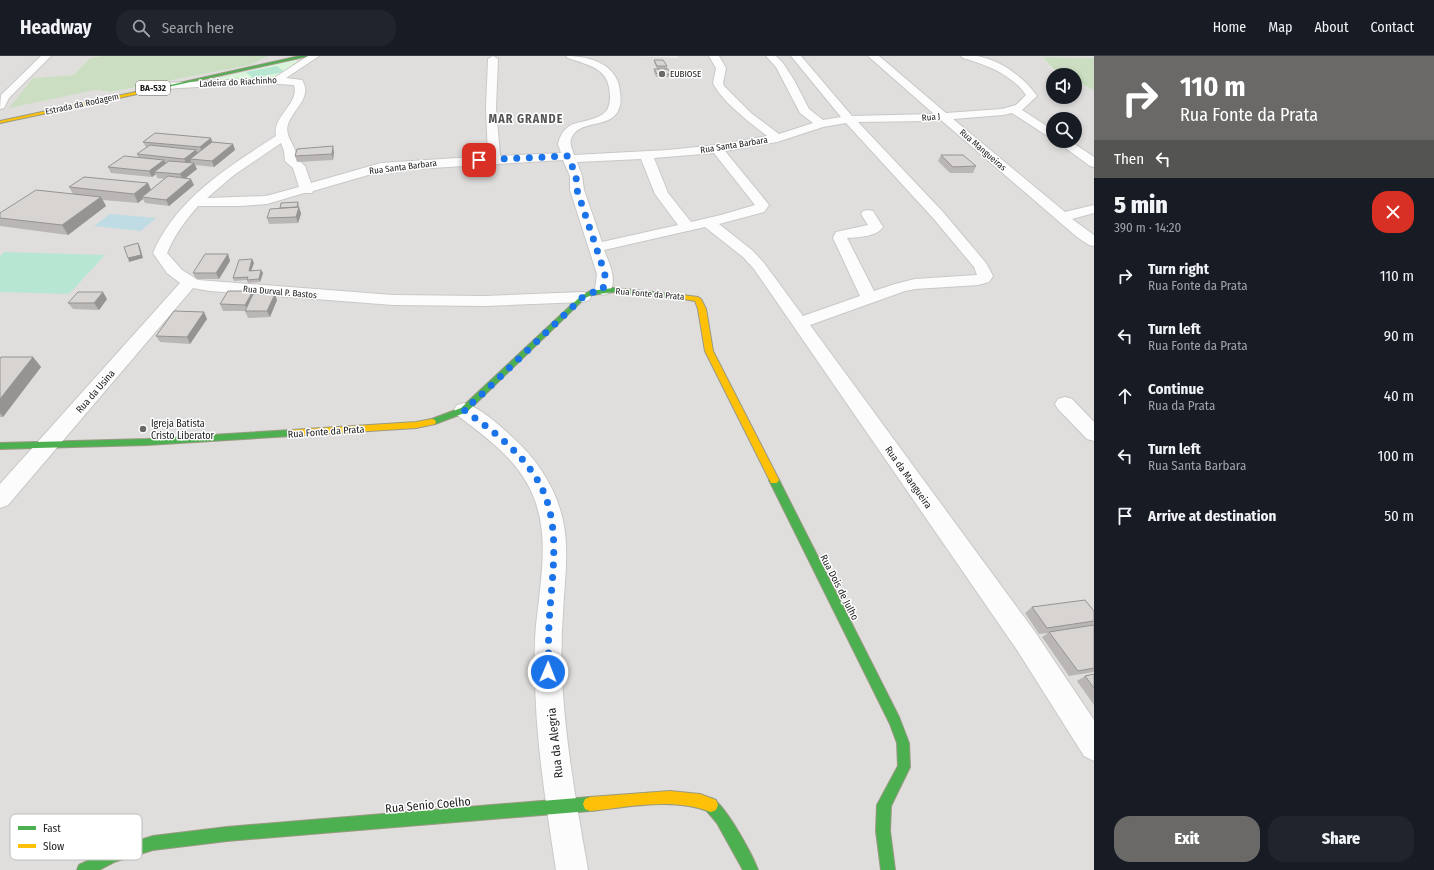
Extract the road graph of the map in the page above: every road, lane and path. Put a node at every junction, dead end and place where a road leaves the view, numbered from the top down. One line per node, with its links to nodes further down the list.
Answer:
1 (46, 56): 13 (street)
2 (306, 56): 12 (street, Estrada da Rodagem / BA-532)
3 (314, 56): 11 (street)
4 (571, 56): 25 (street, Rua Fonte da Prata)
5 (714, 56): 21 (street)
6 (771, 56): 18 (street)
7 (796, 56): 16 (street)
8 (873, 56): 15 (street, Rua Mangueiras)
9 (966, 56): 14 (street, Rua J)
10 (493, 59): 26 (street)
11 (277, 80): 12 (street, Ladeira do Riachinho); 20 (street, Ladeira do Riachinho)
12 (164, 86): 17 (street, Estrada da Rodagem / BA-532)
13 (0, 106)
14 (1014, 109): 15 (street, Rua J); 19 (street)
15 (944, 116): 16 (street, Rua J); 32 (street, Rua Mangueiras)
16 (849, 119): 18 (street, Rua Santa Barbara); 40 (street)
17 (0, 122)
18 (822, 124): 21 (street, Rua Santa Barbara)
19 (1046, 130)
20 (282, 137): 28 (street); 29 (street, Rua Durval P. Bastos)
21 (777, 138): 23 (street, Rua Santa Barbara)
22 (1072, 148): 27 (street)
23 (717, 149): 24 (street, Rua Santa Barbara); 33 (street)
24 (646, 155): 25 (street, Rua Santa Barbara); 34 (street)
25 (568, 158): 26 (street, Rua Santa Barbara); 36 (street, Rua Fonte da Prata)
26 (494, 159): 28 (street, Rua Santa Barbara)
27 (1094, 163)
28 (307, 190): 29 (street, Rua Santa Barbara)
29 (195, 202): 37 (street, Rua Durval P. Bastos)
30 (1094, 209): 32 (street)
31 (868, 214): 40 (street)
32 (1062, 217): 35 (street, Rua Mangueiras)
33 (708, 223): 34 (street); 42 (street, Rua da Mangueira)
34 (687, 227): 36 (street)
35 (1094, 242)
36 (597, 247): 38 (street, Rua Fonte da Prata)
37 (190, 282): 39 (street, Rua Durval P. Bastos); 46 (street, Rua da Usina)
38 (603, 290): 39 (street, Rua Fonte da Prata); 41 (street, Rua Fonte da Prata)
39 (583, 297): 44 (street, Rua Fonte da Prata)
40 (870, 299): 42 (street)
41 (702, 320): 56 (street, Rua Dois de Julho)
42 (800, 324): 49 (street, Rua da Mangueira)
43 (1065, 404): 45 (street)
44 (464, 410): 46 (street, Rua Fonte da Prata); 50 (street, Rua da Alegria)
45 (1094, 434)
46 (48, 445): 47 (street, Rua Fonte da Prata); 48 (street, Rua da Usina)
47 (0, 446)
48 (0, 500)
49 (1094, 746)
50 (561, 806): 51 (street, Rua Senio Coelho); 53 (street, Rua Senio Coelho); 55 (street, Rua da Alegria)
51 (142, 846)
52 (104, 860): 54 (street, Rua Senio Coelho)
53 (749, 866)
54 (84, 870)
55 (572, 870)
56 (888, 870)

